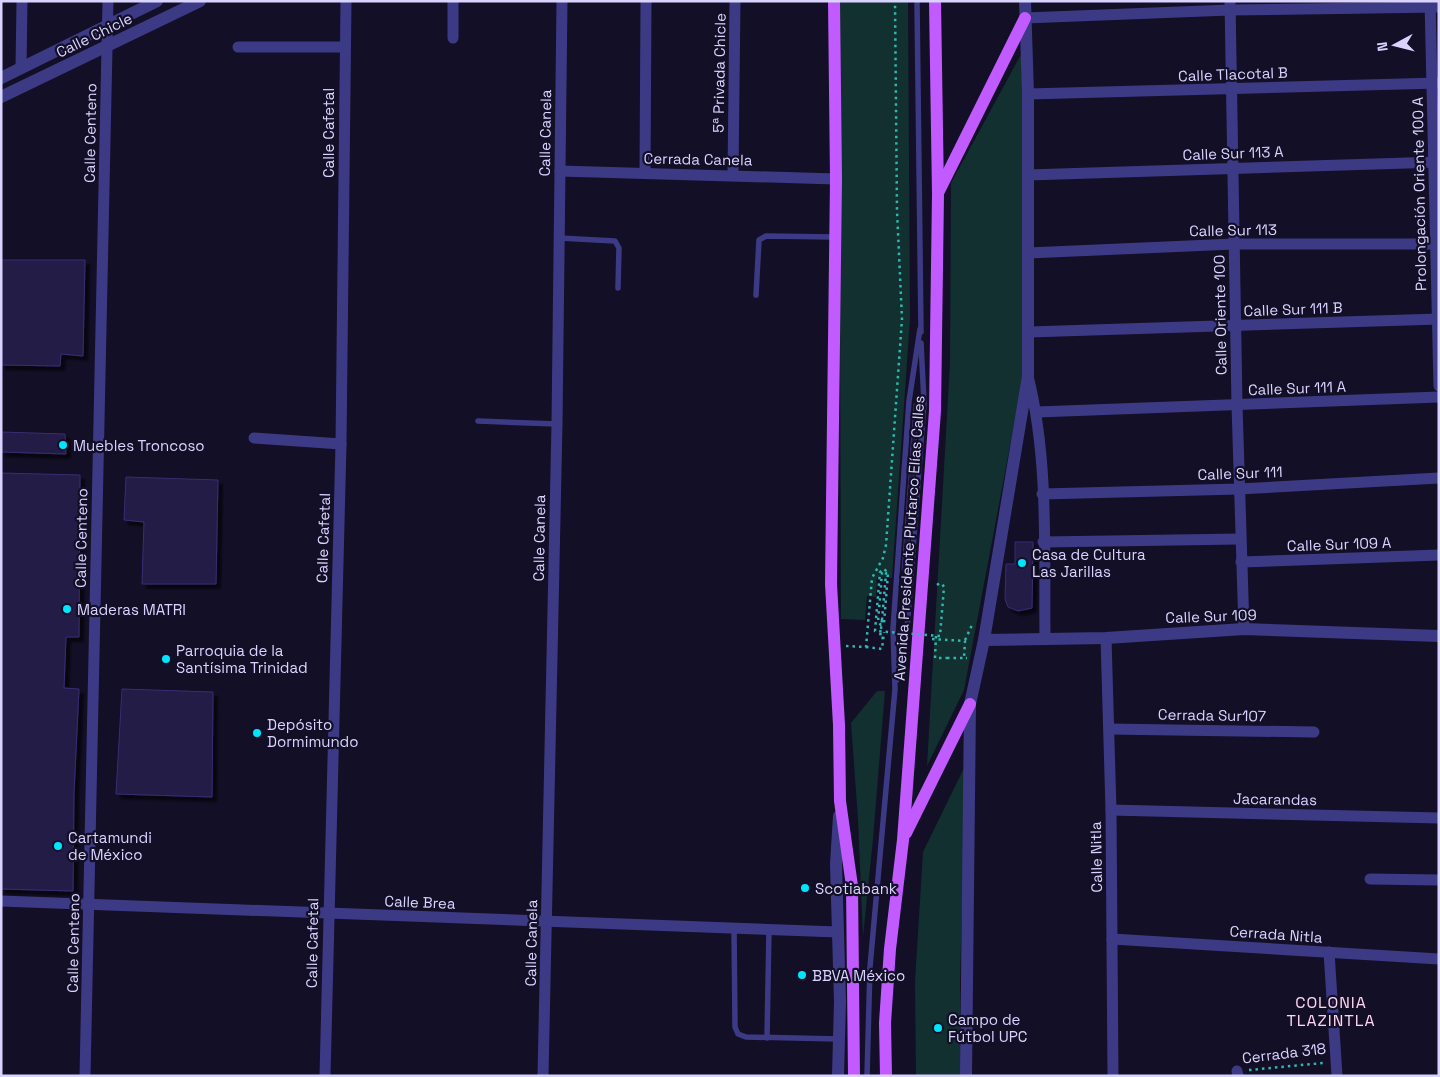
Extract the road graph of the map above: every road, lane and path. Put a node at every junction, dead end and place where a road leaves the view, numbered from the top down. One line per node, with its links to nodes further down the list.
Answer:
1 (22, 1): 23 (street)
2 (108, 1): 18 (street, Calle Centeno)
3 (157, 1): 18 (street, Calle Chicle)
4 (200, 1): 20 (street, Calle Chicle)
5 (346, 1): 22 (street, Calle Cafetal)
6 (453, 1): 19 (street)
7 (562, 1): 31 (street, Calle Canela)
8 (646, 1): 32 (street)
9 (735, 1): 33 (street, 5ª Privada Chicle)
10 (834, 1): 35 (main road)
11 (895, 1): 75 (path)
12 (917, 1): 46 (lane)
13 (935, 1): 36 (main road, Avenida Presidente Plutarco Elías Calles)
14 (1025, 1): 17 (street)
15 (1433, 5): 16 (street); 25 (street, Prolongación Oriente 100 A)
16 (1230, 6): 17 (street); 26 (street, Calle Oriente 100)
17 (1025, 18): 27 (street); 36 (main road)
18 (107, 26): 20 (street, Calle Centeno); 23 (street, Calle Chicle)
19 (453, 38)
20 (107, 47): 28 (street, Calle Chicle); 89 (street, Calle Centeno)
21 (238, 47): 22 (street)
22 (344, 47): 56 (street, Calle Cafetal)
23 (22, 68): 24 (street, Calle Chicle)
24 (1, 78)
25 (1435, 83): 26 (street, Calle Tlacotal B); 29 (street, Prolongación Oriente 100 A)
26 (1232, 90): 27 (street, Calle Tlacotal B); 30 (street, Calle Oriente 100)
27 (1028, 94): 34 (street)
28 (1, 97)
29 (1437, 162): 30 (street, Calle Sur 113 A); 40 (street, Prolongación Oriente 100 A)
30 (1234, 168): 34 (street, Calle Sur 113 A); 39 (street, Calle Oriente 100)
31 (560, 171): 32 (street, Cerrada Canela); 38 (street, Calle Canela)
32 (645, 173): 33 (street, Cerrada Canela)
33 (733, 174): 35 (street, Cerrada Canela)
34 (1028, 175): 41 (street)
35 (836, 179): 37 (main road)
36 (938, 194): 85 (main road, Avenida Presidente Plutarco Elías Calles)
37 (834, 237): 43 (lane); 74 (main road)
38 (559, 238): 42 (lane); 54 (street, Calle Canela)
39 (1234, 244): 40 (street, Calle Sur 113); 41 (street, Calle Sur 113); 45 (street, Calle Oriente 100)
40 (1437, 244): 44 (street, Prolongación Oriente 100 A)
41 (1028, 253): 47 (street)
42 (618, 288)
43 (756, 295)
44 (1438, 320): 45 (street, Calle Sur 111 B); 49 (street, Prolongación Oriente 100 A)
45 (1236, 326): 47 (street, Calle Sur 111 B); 51 (street, Calle Oriente 100)
46 (920, 329): 78 (lane); 78 (lane)
47 (1029, 332): 48 (street)
48 (1028, 376): 52 (street); 73 (street)
49 (1439, 386)
50 (1439, 397): 51 (street, Calle Sur 111 A)
51 (1236, 405): 52 (street, Calle Sur 111 A); 58 (street, Calle Oriente 100)
52 (1037, 412): 59 (street)
53 (478, 421): 54 (lane)
54 (557, 424): 91 (street, Calle Canela)
55 (254, 438): 56 (street)
56 (341, 444): 90 (street, Calle Cafetal)
57 (1439, 478): 58 (street, Calle Sur 111)
58 (1239, 489): 59 (street, Calle Sur 111); 60 (street, Calle Oriente 100)
59 (1042, 494): 61 (street)
60 (1240, 539): 61 (street); 63 (street, Calle Oriente 100)
61 (1043, 542): 70 (street)
62 (1439, 555): 63 (street, Calle Sur 109 A)
63 (1241, 562): 65 (street, Calle Oriente 100)
64 (941, 582): 67 (path, bridge)
65 (1244, 629): 68 (street, Calle Sur 109); 71 (street, Calle Sur 109)
66 (884, 632): 67 (path, bridge); 69 (path, bridge); 75 (path, bridge)
67 (936, 636): 76 (path, bridge)
68 (1439, 636)
69 (880, 638)
70 (1045, 638): 71 (street, Calle Sur 109); 73 (street, Calle Sur 109)
71 (1106, 638): 80 (street, Calle Nitla)
72 (932, 639): 76 (path)
73 (984, 640): 77 (street)
74 (834, 646): 75 (path); 82 (main road)
75 (866, 648)
76 (964, 658): 77 (path)
77 (980, 658): 79 (street)
78 (895, 689): 101 (lane)
79 (970, 704): 85 (main road); 109 (street)
80 (1109, 729): 81 (street, Cerrada Sur107); 83 (street, Calle Nitla)
81 (1314, 732)
82 (840, 801): 94 (street); 107 (main road)
83 (1110, 810): 84 (street, Jacarandas); 95 (street, Calle Nitla)
84 (1439, 818)
85 (902, 840): 108 (main road, Avenida Presidente Plutarco Elías Calles)
86 (1370, 879): 87 (street)
87 (1439, 880)
88 (1, 901): 89 (street, Calle Brea)
89 (89, 903): 90 (street, Calle Brea); 103 (street, Calle Centeno)
90 (328, 914): 91 (street, Calle Brea); 104 (street, Calle Cafetal)
91 (546, 922): 92 (street, Calle Brea); 105 (street, Calle Canela)
92 (734, 927): 93 (street, Calle Brea); 98 (lane)
93 (769, 929): 94 (street, Calle Brea); 98 (lane)
94 (838, 932): 99 (street)
95 (1112, 939): 96 (street, Cerrada Nitla); 110 (street, Calle Nitla)
96 (1329, 952): 97 (street, Cerrada Nitla); 100 (street)
97 (1439, 959)
98 (766, 1038): 99 (lane)
99 (838, 1039): 106 (street)
100 (1336, 1062): 102 (path, Cerrada 318); 111 (street)
101 (867, 1073)
102 (1238, 1073)
103 (85, 1076)
104 (325, 1076)
105 (543, 1076)
106 (838, 1076)
107 (854, 1076)
108 (886, 1076)
109 (966, 1076)
110 (1113, 1076)
111 (1337, 1076)

